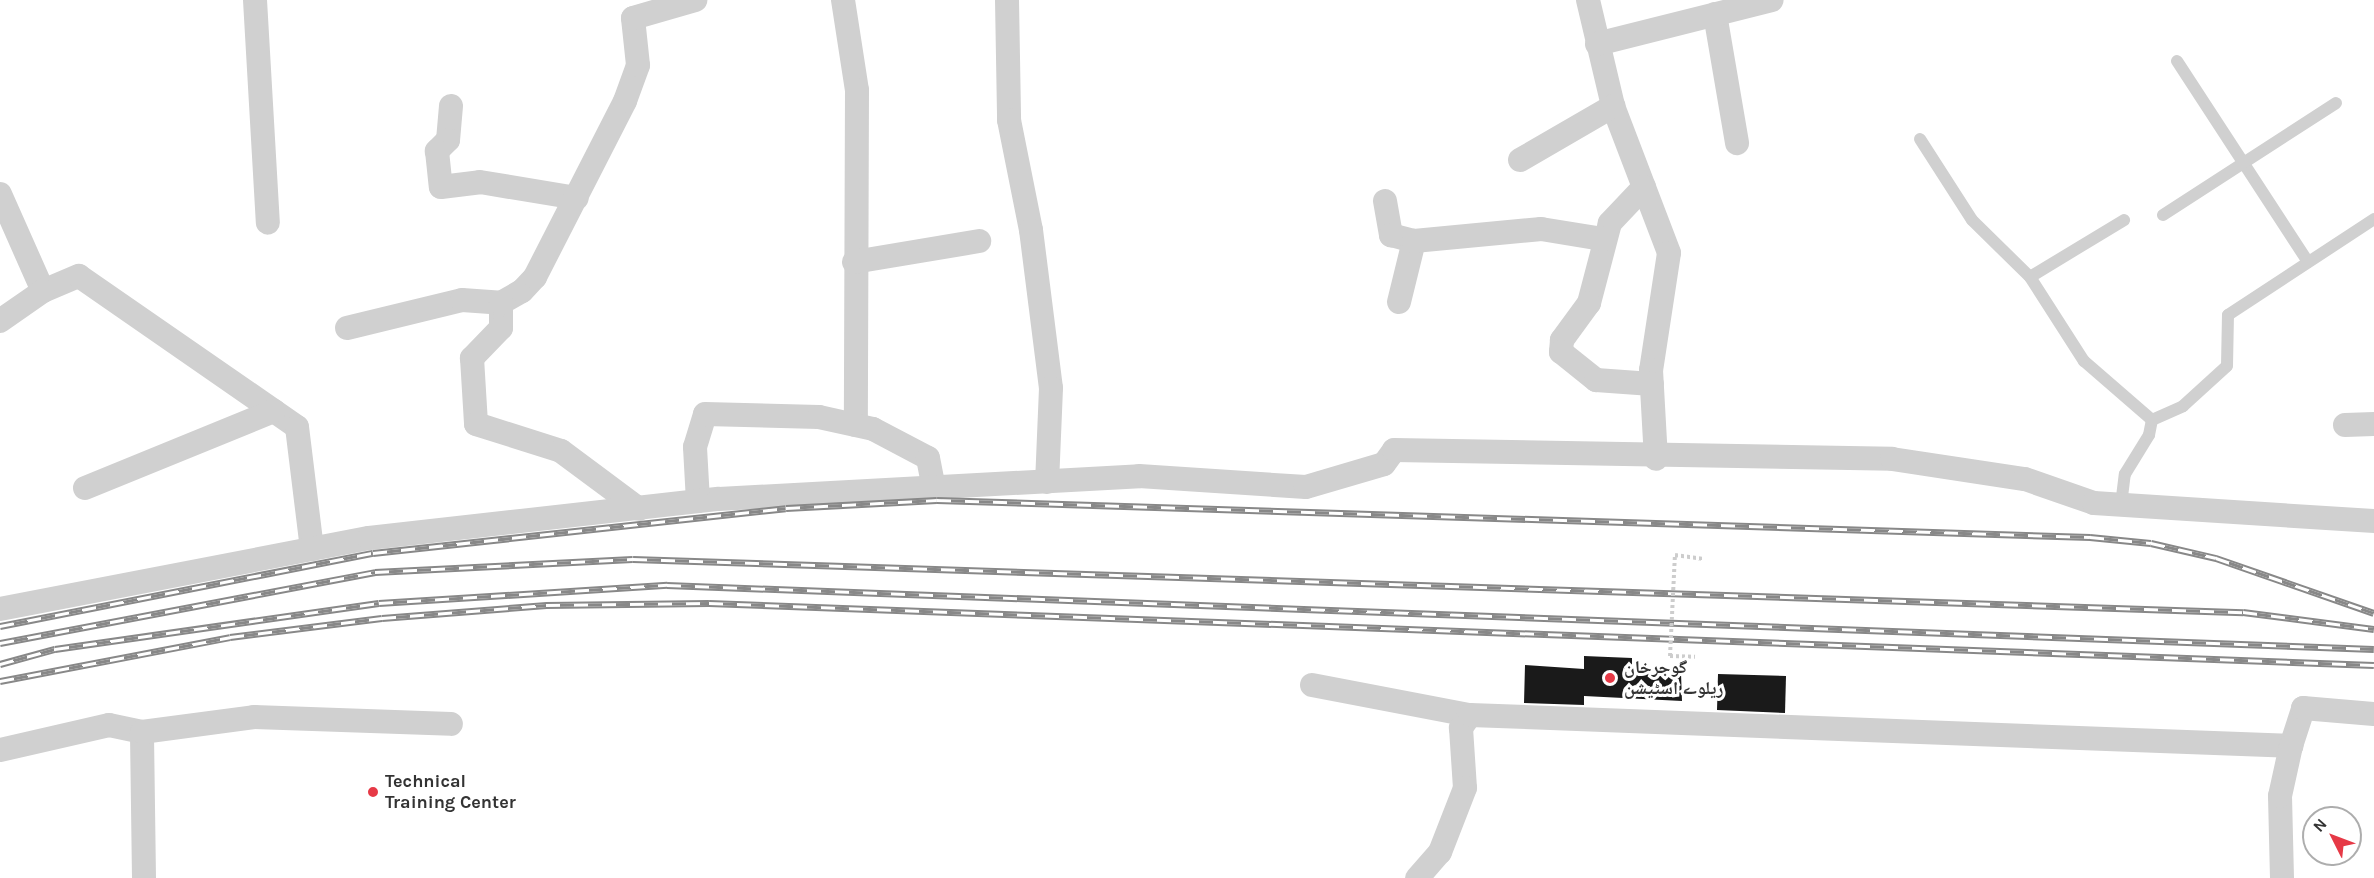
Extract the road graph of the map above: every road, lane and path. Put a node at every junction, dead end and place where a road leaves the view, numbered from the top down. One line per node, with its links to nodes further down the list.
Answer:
1 (255, 0): 24 (street)
2 (695, 0): 19 (street)
3 (843, 0): 28 (street)
4 (1007, 0): 43 (street)
5 (1588, 0): 8 (street)
6 (1772, 0): 7 (street)
7 (1715, 14): 8 (street); 14 (street)
8 (1597, 44): 12 (street)
9 (2177, 61): 16 (lane)
10 (2336, 103): 16 (lane)
11 (451, 105): 19 (street)
12 (1613, 105): 15 (street); 17 (street)
13 (1920, 139): 30 (lane)
14 (1737, 143)
15 (1520, 160)
16 (2241, 164): 21 (lane); 29 (lane)
17 (1644, 187): 25 (street); 36 (street)
18 (0, 194): 31 (street)
19 (577, 198): 33 (street)
20 (1385, 201): 27 (street)
21 (2163, 215)
22 (2374, 219): 29 (lane)
23 (2124, 220): 30 (lane)
24 (268, 223)
25 (1603, 239): 27 (street); 36 (street)
26 (979, 241): 28 (street)
27 (1414, 241): 32 (street)
28 (854, 262): 40 (street)
29 (2308, 262): 38 (lane)
30 (2030, 278): 38 (lane)
31 (43, 291): 34 (street); 37 (street)
32 (1399, 302)
33 (501, 303): 35 (street); 48 (street)
34 (0, 321)
35 (347, 328)
36 (1652, 384): 42 (street)
37 (274, 411): 44 (street); 50 (street)
38 (2152, 420): 47 (lane)
39 (2374, 424): 41 (street)
40 (856, 425): 45 (street); 46 (street)
41 (2345, 425)
42 (1656, 459): 43 (street); 47 (street)
43 (1047, 483): 45 (street)
44 (85, 488)
45 (934, 490): 46 (street)
46 (698, 501): 48 (street)
47 (2121, 505): 49 (street)
48 (639, 509): 50 (street)
49 (2374, 521)
50 (312, 549): 52 (street)
51 (1704, 559): 53 (path, bridge)
52 (0, 609)
53 (1695, 657)
54 (1312, 685): 56 (street)
55 (2374, 714): 59 (street)
56 (1470, 716): 59 (street); 62 (street)
57 (451, 724): 58 (street)
58 (142, 732): 60 (street); 61 (street)
59 (2291, 746): 63 (street)
60 (0, 750)
61 (144, 878)
62 (1417, 878)
63 (2282, 878)

